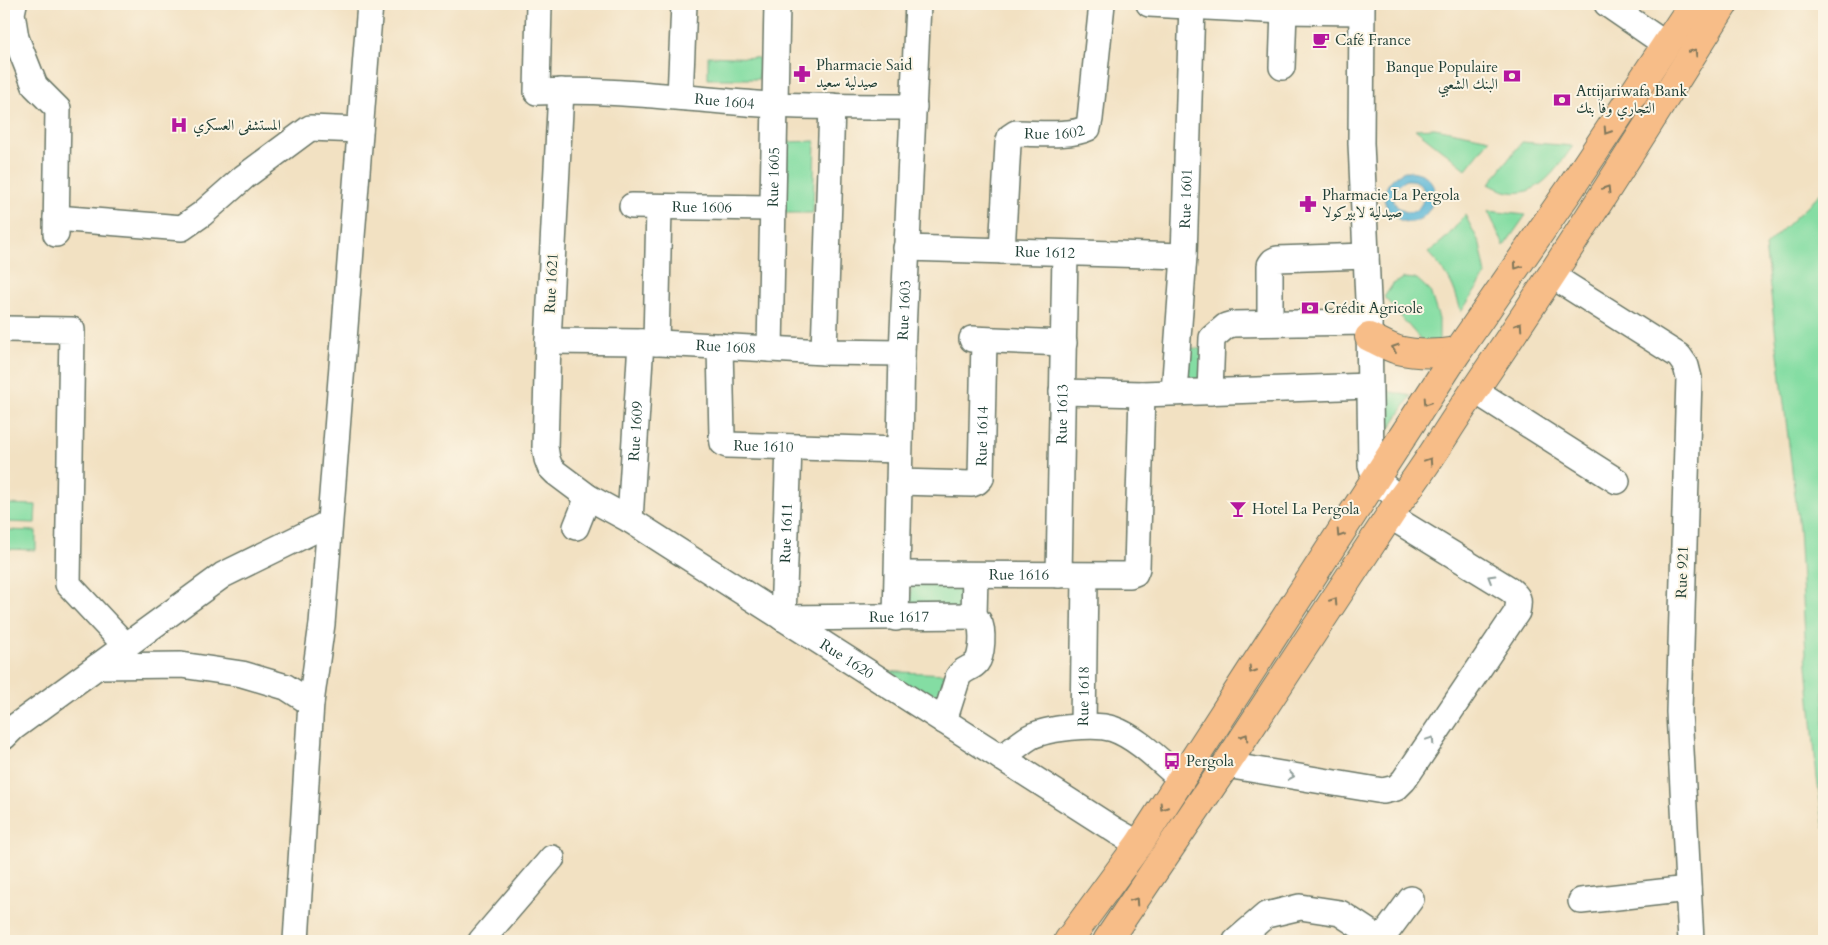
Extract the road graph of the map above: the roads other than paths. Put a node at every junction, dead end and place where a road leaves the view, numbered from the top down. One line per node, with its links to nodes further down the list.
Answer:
1 (14, 4): 22 (street)
2 (370, 4): 22 (street)
3 (539, 4): 17 (street, Rue 1621)
4 (684, 4): 18 (street)
5 (777, 4): 19 (street, Rue 1605)
6 (918, 4): 21 (street, Rue 1603)
7 (1102, 4): 27 (street, Rue 1602)
8 (1149, 4): 12 (street)
9 (1607, 4): 15 (street)
10 (1693, 4): 15 (main road)
11 (1724, 4): 31 (main road, one-way to 11)
12 (1192, 5): 14 (street); 29 (street, Rue 1601)
13 (1362, 8): 14 (street); 30 (street)
14 (1284, 10): 16 (street)
15 (1665, 44): 42 (main road, one-way to 42)
16 (1282, 68)
17 (549, 92): 18 (street, Rue 1604); 37 (street, Rue 1621)
18 (680, 97): 19 (street, Rue 1604)
19 (774, 105): 20 (street, Rue 1604); 25 (street, Rue 1605)
20 (832, 106): 21 (street, Rue 1604); 43 (street)
21 (914, 107): 26 (street, Rue 1603)
22 (360, 130): 60 (street)
23 (632, 206): 24 (street, Rue 1606)
24 (659, 207): 25 (street, Rue 1606); 39 (street, Rue 1609)
25 (773, 208): 41 (street, Rue 1605)
26 (906, 248): 27 (street, Rue 1612); 44 (street, Rue 1603)
27 (1002, 251): 28 (street, Rue 1612)
28 (1065, 253): 29 (street, Rue 1612); 38 (street, Rue 1613)
29 (1184, 256): 35 (street, Rue 1601)
30 (1366, 256): 32 (street); 34 (street)
31 (1553, 274): 46 (main road, one-way to 31); 80 (street, Rue 921)
32 (1270, 323): 34 (street); 36 (street)
33 (4, 329): 69 (street)
34 (1369, 329): 42 (main road, one-way to 34); 45 (street)
35 (1178, 337): 36 (street); 48 (street, Rue 1601)
36 (1212, 338): 49 (street)
37 (548, 341): 39 (street, Rue 1608); 53 (street, Rue 1621)
38 (1064, 342): 47 (street, Rue 1613); 56 (street, Rue 1614)
39 (648, 343): 40 (street, Rue 1608); 59 (street, Rue 1609)
40 (720, 346): 41 (street, Rue 1608); 51 (street, Rue 1610)
41 (770, 349): 43 (street, Rue 1608)
42 (1458, 351): 54 (main road, one-way to 54)
43 (824, 352): 44 (street, Rue 1608)
44 (902, 353): 52 (street, Rue 1603)
45 (1369, 386): 49 (street); 54 (street)
46 (1474, 390): 55 (street); 58 (main road, one-way to 46)
47 (1062, 392): 50 (street); 64 (street, Rue 1613)
48 (1174, 392): 49 (street); 50 (street)
49 (1210, 392)
50 (1142, 394): 65 (street, Rue 1616)
51 (789, 447): 52 (street, Rue 1610); 67 (street, Rue 1611)
52 (899, 450): 56 (street, Rue 1603)
53 (556, 473): 57 (street, Rue 1620)
54 (1376, 479): 58 (street); 77 (main road, one-way to 77)
55 (1617, 481)
56 (899, 482): 62 (street, Rue 1603)
57 (588, 497): 59 (street, Rue 1620); 61 (street)
58 (1395, 508): 76 (main road, one-way to 58); 76 (street, one-way to 58)
59 (630, 520): 67 (street, Rue 1620)
60 (329, 523): 69 (street); 71 (street)
61 (576, 527)
62 (898, 574): 63 (street, Rue 1616); 68 (street, Rue 1603)
63 (975, 575): 64 (street, Rue 1616); 66 (street)
64 (1059, 575): 65 (street, Rue 1616)
65 (1085, 576): 73 (street, Rue 1618)
66 (974, 616): 68 (street, Rue 1617); 72 (street)
67 (784, 618): 68 (street, Rue 1617); 72 (street, Rue 1620)
68 (896, 618)
69 (126, 646): 70 (street)
70 (98, 666): 71 (street); 74 (street)
71 (311, 703): 85 (street)
72 (944, 721): 75 (street, Rue 1620)
73 (1083, 726): 75 (street, Rue 1618); 77 (street)
74 (4, 737)
75 (1002, 758): 78 (street, Rue 1620)
76 (1226, 765): 84 (main road, one-way to 76)
77 (1181, 779): 78 (main road, one-way to 78)
78 (1139, 844): 83 (main road)
79 (552, 858): 86 (street)
80 (1688, 889): 82 (street); 90 (street, Rue 921)
81 (1411, 899): 89 (street)
82 (1581, 901)
83 (1087, 916): 84 (main road); 87 (main road)
84 (1109, 939)
85 (296, 941)
86 (481, 941)
87 (1068, 941)
88 (1236, 941): 89 (street)
89 (1381, 941)
90 (1691, 941)

